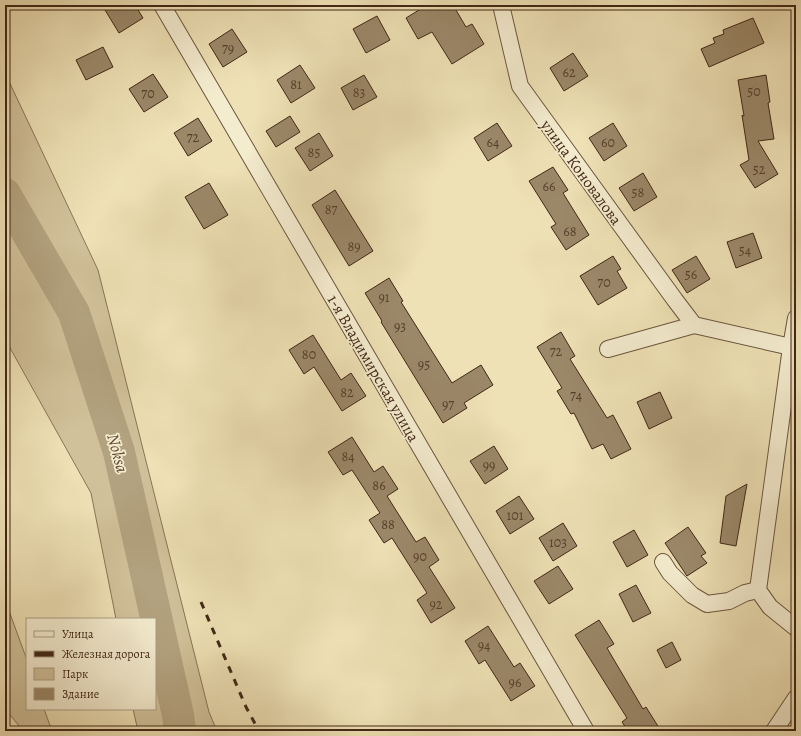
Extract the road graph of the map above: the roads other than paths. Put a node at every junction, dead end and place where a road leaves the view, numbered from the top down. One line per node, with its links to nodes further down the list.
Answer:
1 (162, 5): 11 (street, 1-я Владимирская улица)
2 (501, 5): 4 (street, улица Коновалова)
3 (796, 318): 5 (street)
4 (694, 325): 5 (street); 6 (street)
5 (791, 347): 8 (street)
6 (608, 349)
7 (663, 562): 8 (street)
8 (758, 590): 9 (street)
9 (796, 628)
10 (796, 698): 12 (street)
11 (586, 731)
12 (774, 731)

